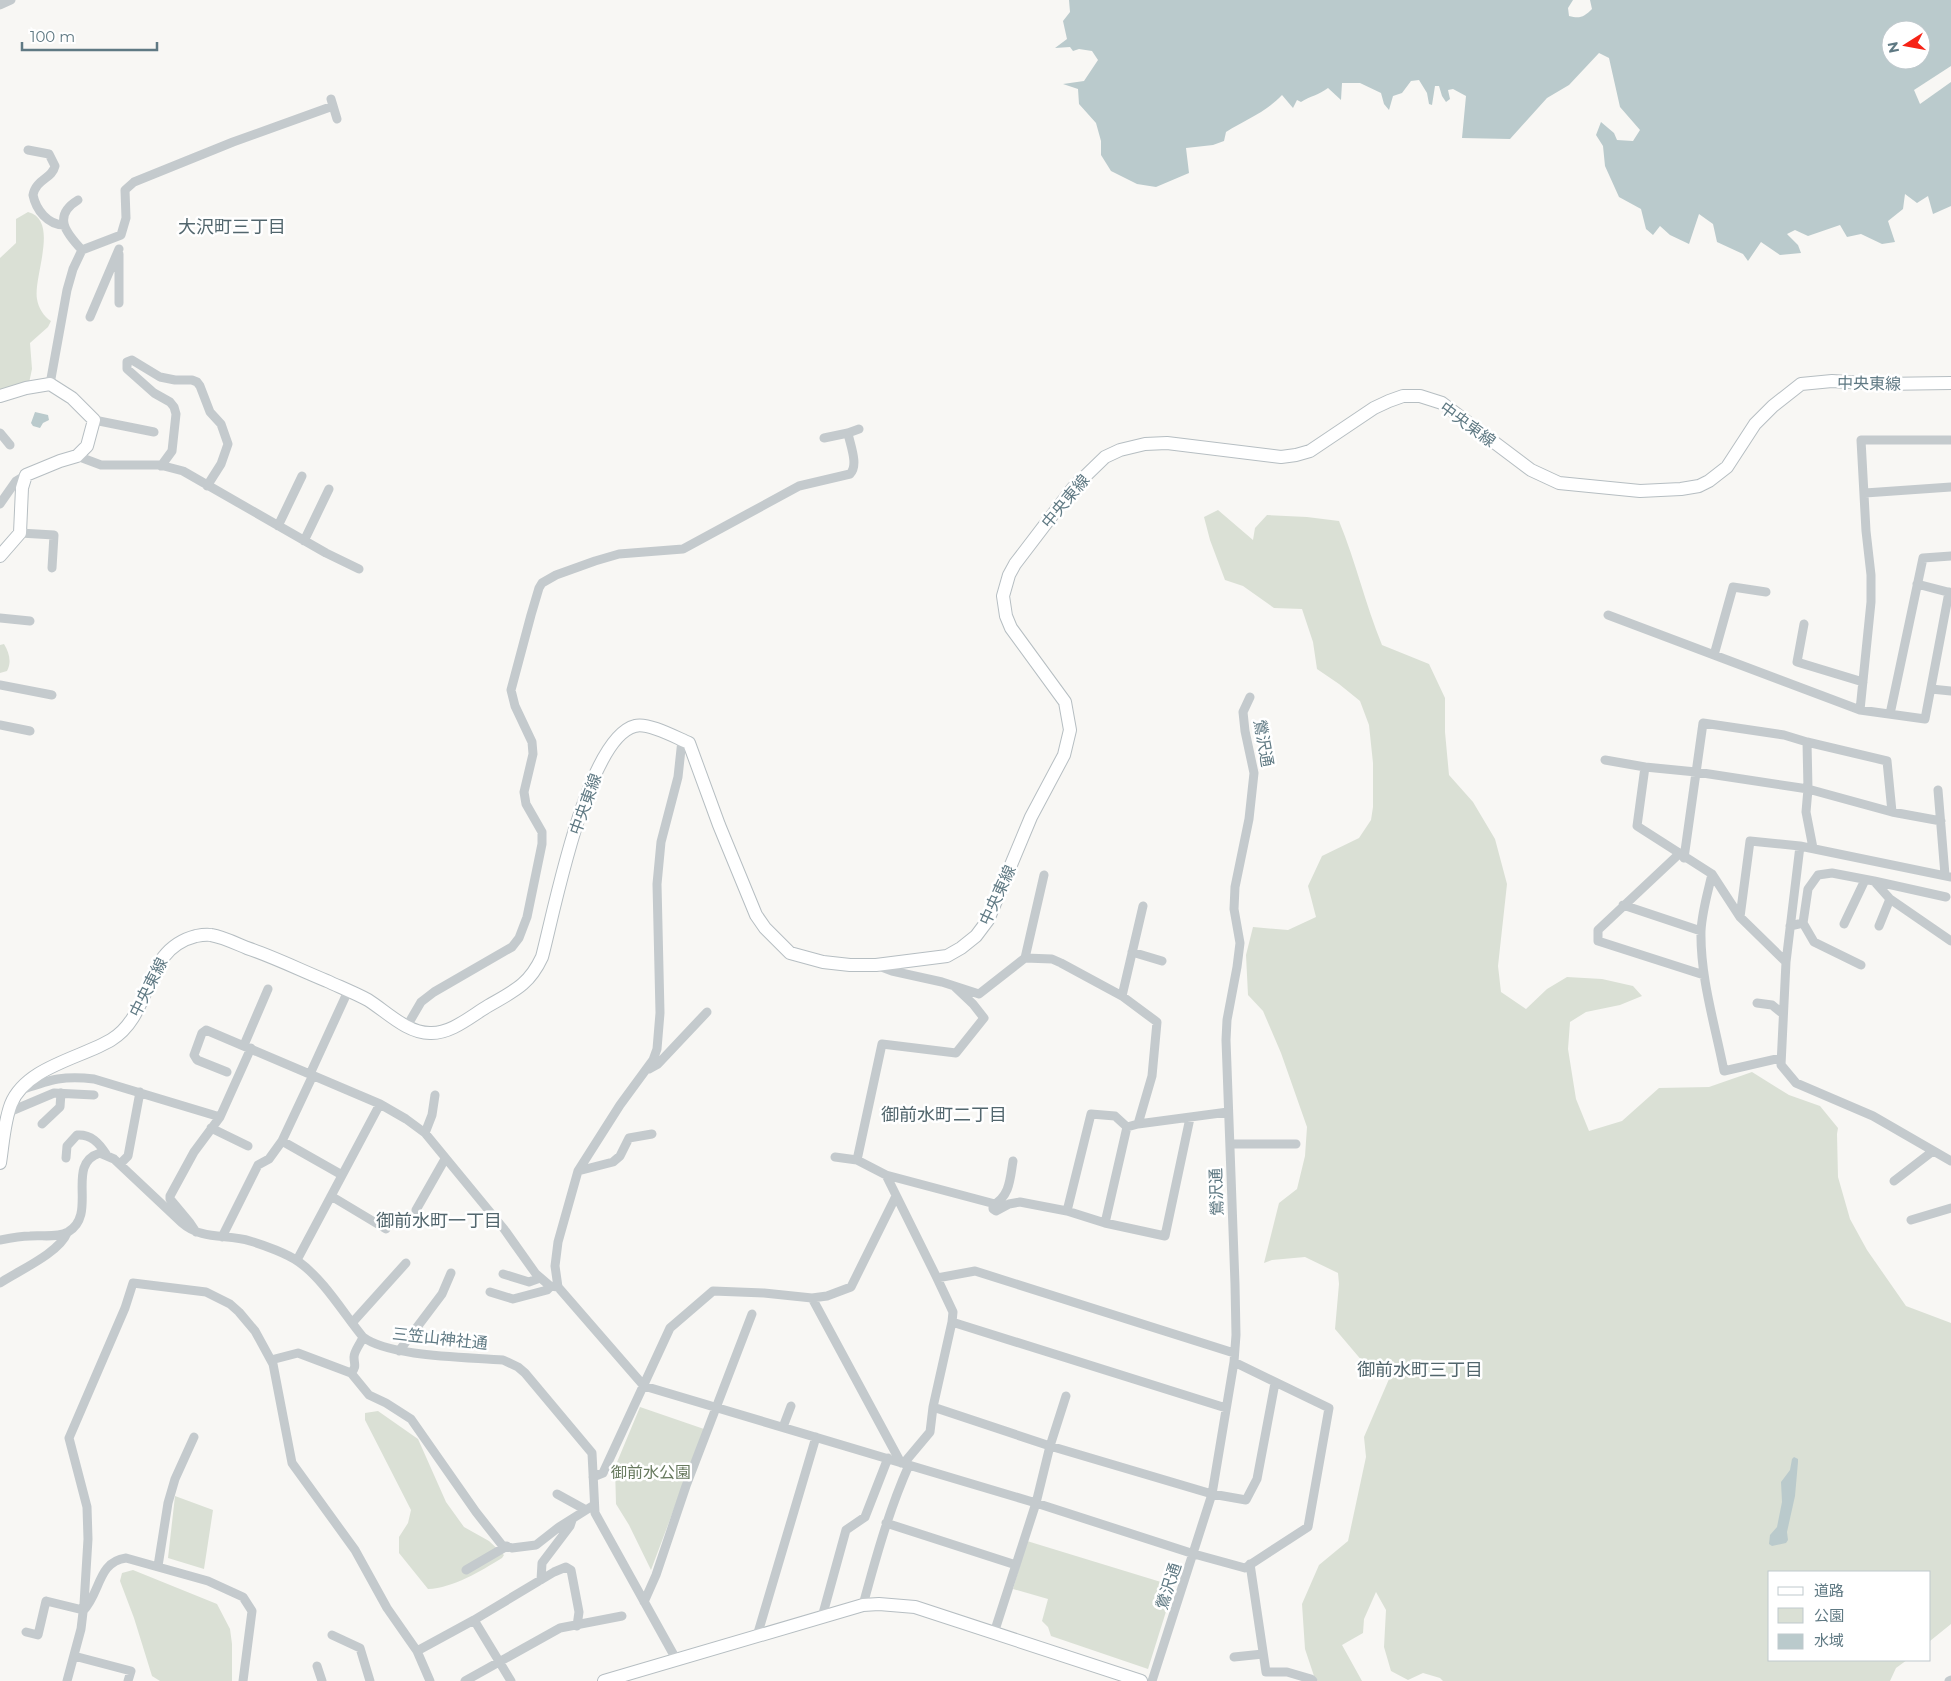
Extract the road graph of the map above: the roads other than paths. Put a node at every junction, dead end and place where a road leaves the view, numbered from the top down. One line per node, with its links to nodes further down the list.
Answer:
1 (11, 0): 2 (street)
2 (0, 5)
3 (338, 119): 7 (street)
4 (28, 150): 6 (street)
5 (78, 200): 6 (street)
6 (64, 225): 9 (street)
7 (122, 235): 8 (street); 9 (street)
8 (119, 249): 10 (street); 11 (street)
9 (82, 250): 13 (street)
10 (119, 303)
11 (90, 317)
12 (1951, 383): 88 (main road, 中央東線)
13 (50, 384): 14 (main road); 15 (main road)
14 (0, 396)
15 (94, 420): 17 (street); 23 (main road)
16 (859, 429): 19 (street)
17 (154, 432)
18 (0, 433): 22 (street)
19 (848, 433): 20 (street); 98 (street)
20 (824, 438)
21 (1951, 440): 30 (street)
22 (10, 445)
23 (77, 456): 24 (street); 25 (main road)
24 (161, 466): 27 (street); 27 (street)
25 (26, 475): 31 (street); 33 (main road)
26 (302, 476): 32 (street)
27 (208, 486): 32 (street)
28 (1951, 487): 30 (street)
29 (329, 488): 34 (street)
30 (1864, 493): 47 (street)
31 (0, 504)
32 (278, 526): 34 (street)
33 (20, 532): 35 (main road); 37 (street)
34 (304, 541): 38 (street)
35 (0, 556)
36 (1951, 556): 39 (street)
37 (52, 568)
38 (359, 569)
39 (1917, 584): 41 (street); 54 (street)
40 (1766, 592): 46 (street)
41 (1950, 593): 49 (street)
42 (1608, 614): 46 (street)
43 (0, 618): 44 (street)
44 (30, 621)
45 (1804, 624): 47 (street)
46 (1714, 655): 53 (street)
47 (1863, 682): 53 (street)
48 (0, 685): 51 (street)
49 (1930, 689): 50 (street); 54 (street)
50 (1951, 691)
51 (52, 695)
52 (1250, 697): 111 (street, 鶯沢通)
53 (1860, 710): 54 (street)
54 (1890, 714)
55 (0, 725): 56 (street)
56 (30, 731)
57 (682, 740): 88 (main road, 中央東線); 98 (main road, 中央東線); 102 (street)
58 (1807, 742): 61 (street); 62 (street); 64 (street)
59 (1605, 760): 60 (street)
60 (1645, 767): 61 (street); 68 (street)
61 (1696, 772): 62 (street); 68 (street)
62 (1808, 789): 64 (street); 67 (street)
63 (1938, 790): 65 (street)
64 (1892, 812): 65 (street)
65 (1942, 821): 71 (street)
66 (1800, 846): 67 (street); 77 (street); 80 (street)
67 (1813, 848): 71 (street)
68 (1682, 856): 69 (street); 75 (street)
69 (1712, 874): 77 (street); 82 (street)
70 (1044, 875): 85 (street)
71 (1948, 876)
72 (1869, 880): 73 (street); 74 (street); 78 (street); 79 (street)
73 (1946, 897)
74 (1890, 899): 81 (street); 83 (street)
75 (1623, 905): 82 (street); 90 (street)
76 (1143, 906): 84 (street)
77 (1740, 918): 87 (street)
78 (1803, 923): 80 (street); 89 (street)
79 (1844, 924)
80 (1790, 926): 87 (street)
81 (1879, 926)
82 (1701, 931): 90 (street)
83 (1951, 940)
84 (1132, 952): 86 (street); 94 (street)
85 (1026, 958): 91 (street); 94 (street)
86 (1162, 961)
87 (1786, 962): 97 (street)
88 (876, 965): 91 (street)
89 (1861, 965)
90 (1704, 975): 100 (street)
91 (954, 986): 129 (street)
92 (268, 989): 99 (street)
93 (348, 991): 98 (main road, 中央東線); 103 (street); 104 (main road, 中央東線)
94 (1122, 996): 115 (street)
95 (1757, 1003): 97 (street)
96 (707, 1012): 102 (street)
97 (1783, 1014): 100 (street)
98 (407, 1026)
99 (247, 1047): 101 (street); 103 (street); 112 (street)
100 (1781, 1058): 124 (street)
101 (227, 1072)
102 (645, 1072): 134 (street)
103 (312, 1074): 109 (street); 120 (street)
104 (19, 1091): 105 (street); 110 (main road, 中央東線)
105 (140, 1092): 112 (street); 133 (street)
106 (61, 1093): 107 (street); 110 (street); 114 (street)
107 (94, 1095)
108 (435, 1095): 118 (street)
109 (380, 1104): 118 (street); 135 (street)
110 (9, 1112): 132 (main road, 中央東線)
111 (1228, 1112): 113 (street); 121 (street, 鶯沢通)
112 (220, 1117): 117 (street)
113 (1190, 1118): 115 (street); 145 (street)
114 (42, 1124)
115 (1138, 1124): 116 (street)
116 (1128, 1127): 143 (street); 145 (street)
117 (212, 1128): 123 (street); 148 (street)
118 (424, 1133): 128 (street)
119 (652, 1134): 134 (street)
120 (282, 1141): 135 (street); 149 (street)
121 (1230, 1144): 122 (street); 166 (street, 鶯沢通)
122 (1296, 1144)
123 (248, 1146)
124 (1933, 1151): 130 (street); 137 (street)
125 (106, 1154): 127 (street, 三笠山神社通); 133 (street, 三笠山神社通); 147 (street)
126 (835, 1157): 129 (street)
127 (66, 1158)
128 (445, 1158): 142 (street); 155 (street)
129 (857, 1160): 136 (street)
130 (1951, 1161)
131 (1013, 1162): 140 (street)
132 (0, 1163)
133 (120, 1164): 148 (street, 三笠山神社通)
134 (578, 1171): 158 (street)
135 (342, 1175): 138 (street)
136 (886, 1175): 139 (street); 140 (street)
137 (1894, 1181)
138 (331, 1196): 146 (street); 151 (street)
139 (896, 1196): 156 (street); 160 (street)
140 (995, 1204): 143 (street)
141 (1951, 1208): 144 (street)
142 (416, 1210)
143 (1067, 1211): 145 (street)
144 (1911, 1220)
145 (1106, 1223)
146 (386, 1229)
147 (67, 1233): 150 (street); 157 (street)
148 (196, 1233): 149 (street, 三笠山神社通)
149 (222, 1237): 151 (street, 三笠山神社通)
150 (0, 1240)
151 (297, 1260): 163 (street, 三笠山神社通)
152 (406, 1263): 163 (street)
153 (452, 1273): 165 (street)
154 (503, 1274): 155 (street)
155 (540, 1278): 158 (street)
156 (937, 1278): 162 (street); 166 (street)
157 (0, 1283)
158 (555, 1287): 159 (street); 170 (street)
159 (490, 1292)
160 (812, 1298): 170 (street); 181 (street)
161 (752, 1314): 173 (street)
162 (952, 1322): 174 (street); 175 (street)
163 (352, 1323): 164 (street, 三笠山神社通)
164 (364, 1337): 165 (street, 三笠山神社通); 168 (street)
165 (399, 1351): 182 (street, 三笠山神社通)
166 (1234, 1357): 169 (street); 175 (street, 鶯沢通)
167 (271, 1360): 168 (street); 199 (street); 208 (street)
168 (351, 1373): 190 (street)
169 (1275, 1383): 184 (street); 192 (street)
170 (644, 1386): 173 (street); 182 (street)
171 (1066, 1396): 179 (street)
172 (791, 1406): 176 (street)
173 (717, 1407): 176 (street); 197 (street)
174 (933, 1407): 179 (street); 181 (street)
175 (1226, 1408): 184 (street, 鶯沢通)
176 (783, 1427): 178 (street)
177 (194, 1437): 194 (street)
178 (816, 1437): 180 (street); 207 (street)
179 (1050, 1446): 184 (street); 185 (street)
180 (888, 1458): 181 (street); 201 (street)
181 (905, 1464): 185 (street); 189 (street)
182 (593, 1477): 186 (street, 三笠山神社通)
183 (557, 1494): 187 (street)
184 (1212, 1494): 191 (street, 鶯沢通)
185 (1036, 1504): 191 (street); 193 (street)
186 (594, 1505): 187 (street); 197 (street, 三笠山神社通)
187 (586, 1510): 188 (street)
188 (572, 1520): 190 (street); 196 (street)
189 (886, 1523): 193 (street); 198 (street)
190 (508, 1546): 195 (street)
191 (1194, 1554): 192 (street); 225 (street, 鶯沢通)
192 (1250, 1564): 209 (street)
193 (1016, 1565): 205 (street)
194 (158, 1566): 199 (street); 217 (street)
195 (466, 1570)
196 (541, 1580): 202 (street); 203 (street)
197 (644, 1602): 212 (street, 三笠山神社通)
198 (863, 1605): 201 (main road); 205 (main road)
199 (83, 1610): 204 (street); 210 (street)
200 (622, 1616): 203 (street)
201 (822, 1617): 207 (main road)
202 (474, 1620): 208 (street); 213 (street)
203 (577, 1626): 213 (street)
204 (26, 1632)
205 (994, 1633): 224 (main road)
206 (332, 1634): 219 (street)
207 (757, 1636): 212 (main road)
208 (417, 1651): 220 (street)
209 (1263, 1654): 211 (street); 226 (street)
210 (74, 1656): 215 (street); 216 (street)
211 (1234, 1657)
212 (676, 1659): 223 (main road)
213 (500, 1662): 221 (street); 222 (street)
214 (317, 1666): 218 (street)
215 (68, 1681)
216 (128, 1681)
217 (243, 1681)
218 (322, 1681)
219 (370, 1681)
220 (430, 1681)
221 (465, 1681)
222 (511, 1681)
223 (604, 1681)
224 (1141, 1681)
225 (1152, 1681)
226 (1313, 1681)

